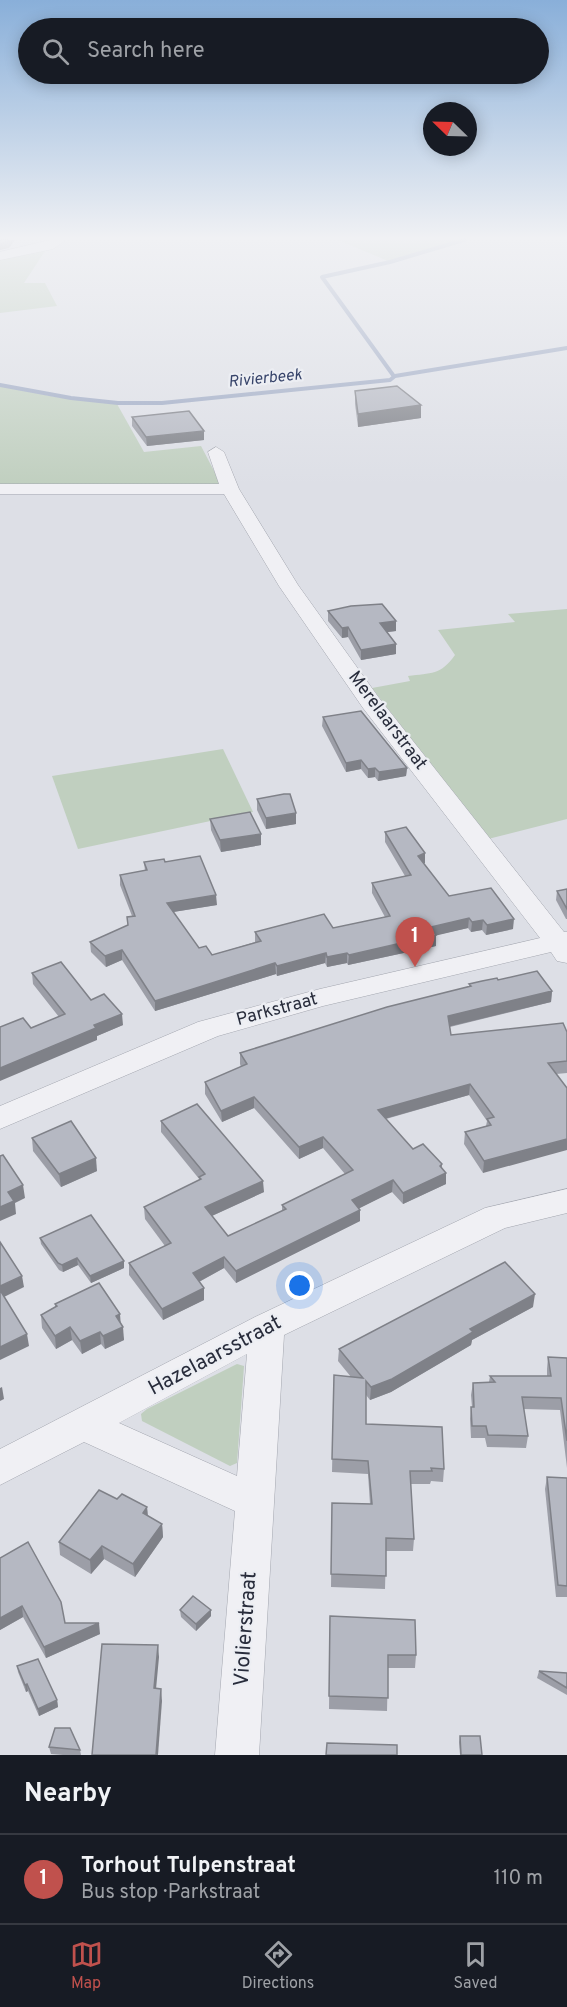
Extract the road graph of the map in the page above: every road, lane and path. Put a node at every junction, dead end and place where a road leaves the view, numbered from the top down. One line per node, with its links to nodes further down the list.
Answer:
1 (216, 452): 3 (street, Merelaarstraat)
2 (0, 489): 3 (street)
3 (230, 489): 4 (street, Merelaarstraat)
4 (564, 946): 5 (street, Parkstraat)
5 (0, 1118)
6 (567, 1201): 7 (street, Hazelaarsstraat)
7 (267, 1327): 8 (street, Hazelaarsstraat); 10 (street, Violierstraat)
8 (84, 1425): 9 (street, Hazelaarsstraat); 10 (street)
9 (0, 1468)
10 (255, 1502): 11 (street, Violierstraat)
11 (237, 1755)

